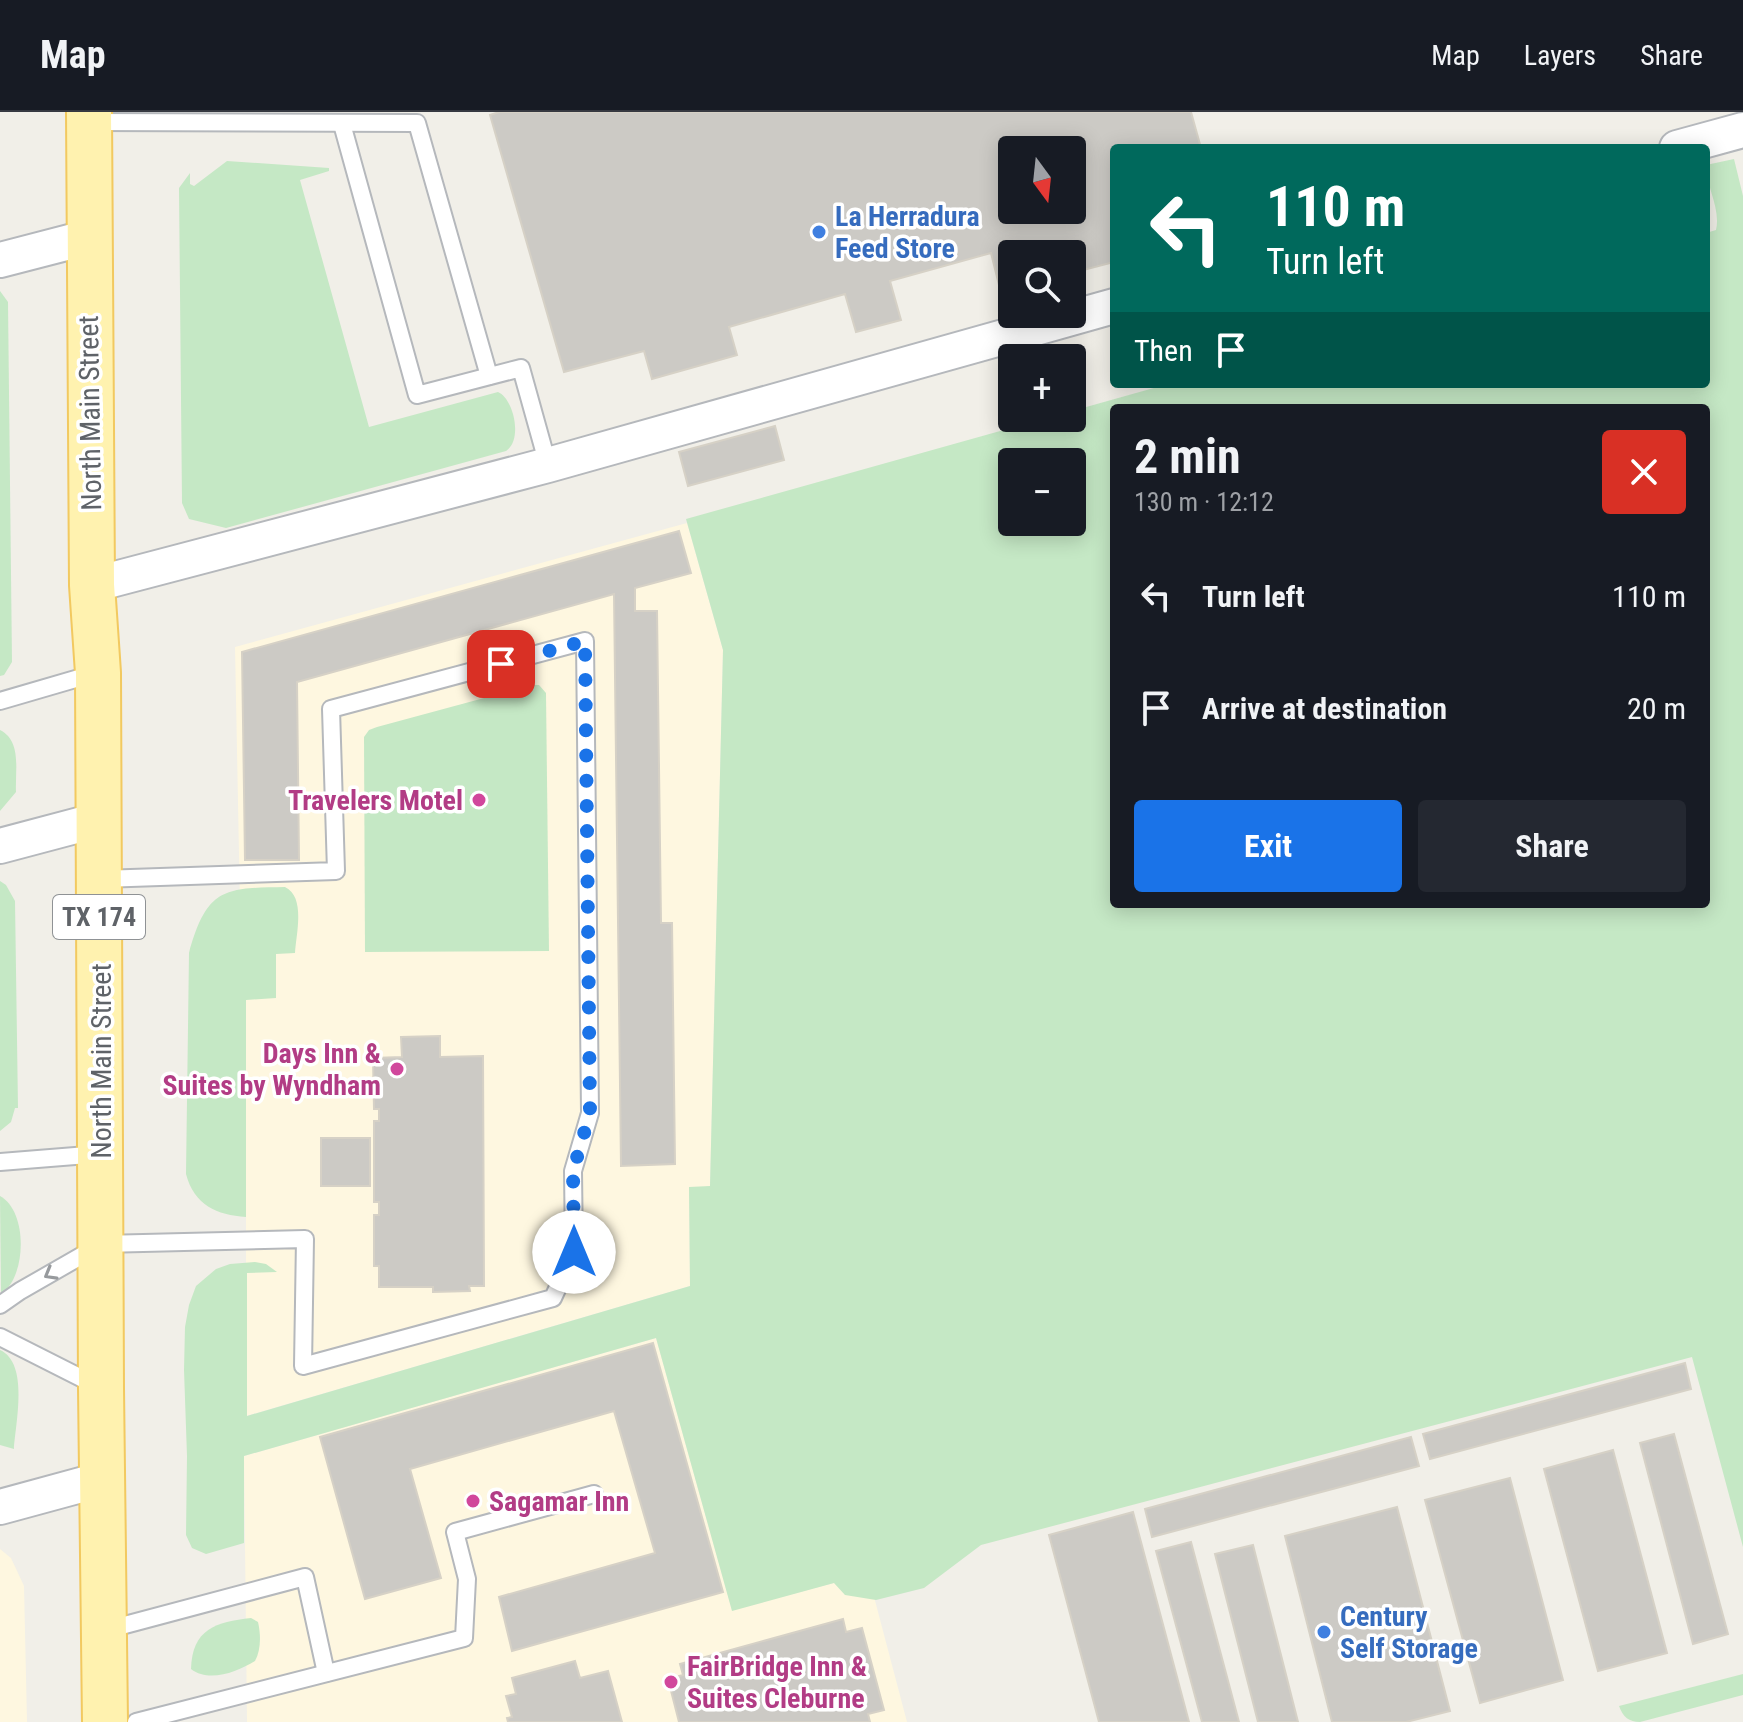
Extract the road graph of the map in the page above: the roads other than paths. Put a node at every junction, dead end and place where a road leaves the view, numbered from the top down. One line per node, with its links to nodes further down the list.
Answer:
1 (89, 117): 2 (lane); 5 (main road, North Main Street / TX 174)
2 (342, 124): 8 (lane); 8 (lane)
3 (1743, 130): 4 (street)
4 (1692, 144)
5 (89, 237): 6 (street); 10 (main road, North Main Street / TX 174)
6 (0, 260)
7 (1110, 307): 9 (street)
8 (489, 376): 9 (lane)
9 (548, 465): 10 (street)
10 (92, 585): 11 (main road, North Main Street / TX 174)
11 (98, 673): 12 (lane); 13 (main road, North Main Street / TX 174)
12 (0, 701)
13 (98, 820): 14 (street); 15 (main road, North Main Street / TX 174)
14 (0, 846)
15 (99, 879): 16 (main road, North Main Street / TX 174); 18 (lane)
16 (102, 1153): 17 (lane); 18 (main road, North Main Street / TX 174)
17 (0, 1162)
18 (102, 1244): 19 (lane, one-way to 19); 21 (main road, North Main Street / TX 174)
19 (0, 1305)
20 (0, 1337): 21 (lane)
21 (101, 1388): 22 (main road, North Main Street / TX 174)
22 (103, 1479): 24 (street); 25 (main road, North Main Street / TX 174)
23 (594, 1494): 26 (lane)
24 (0, 1507)
25 (105, 1630): 26 (lane); 27 (main road, North Main Street / TX 174)
26 (326, 1673): 28 (lane)
27 (105, 1722)
28 (136, 1722)

